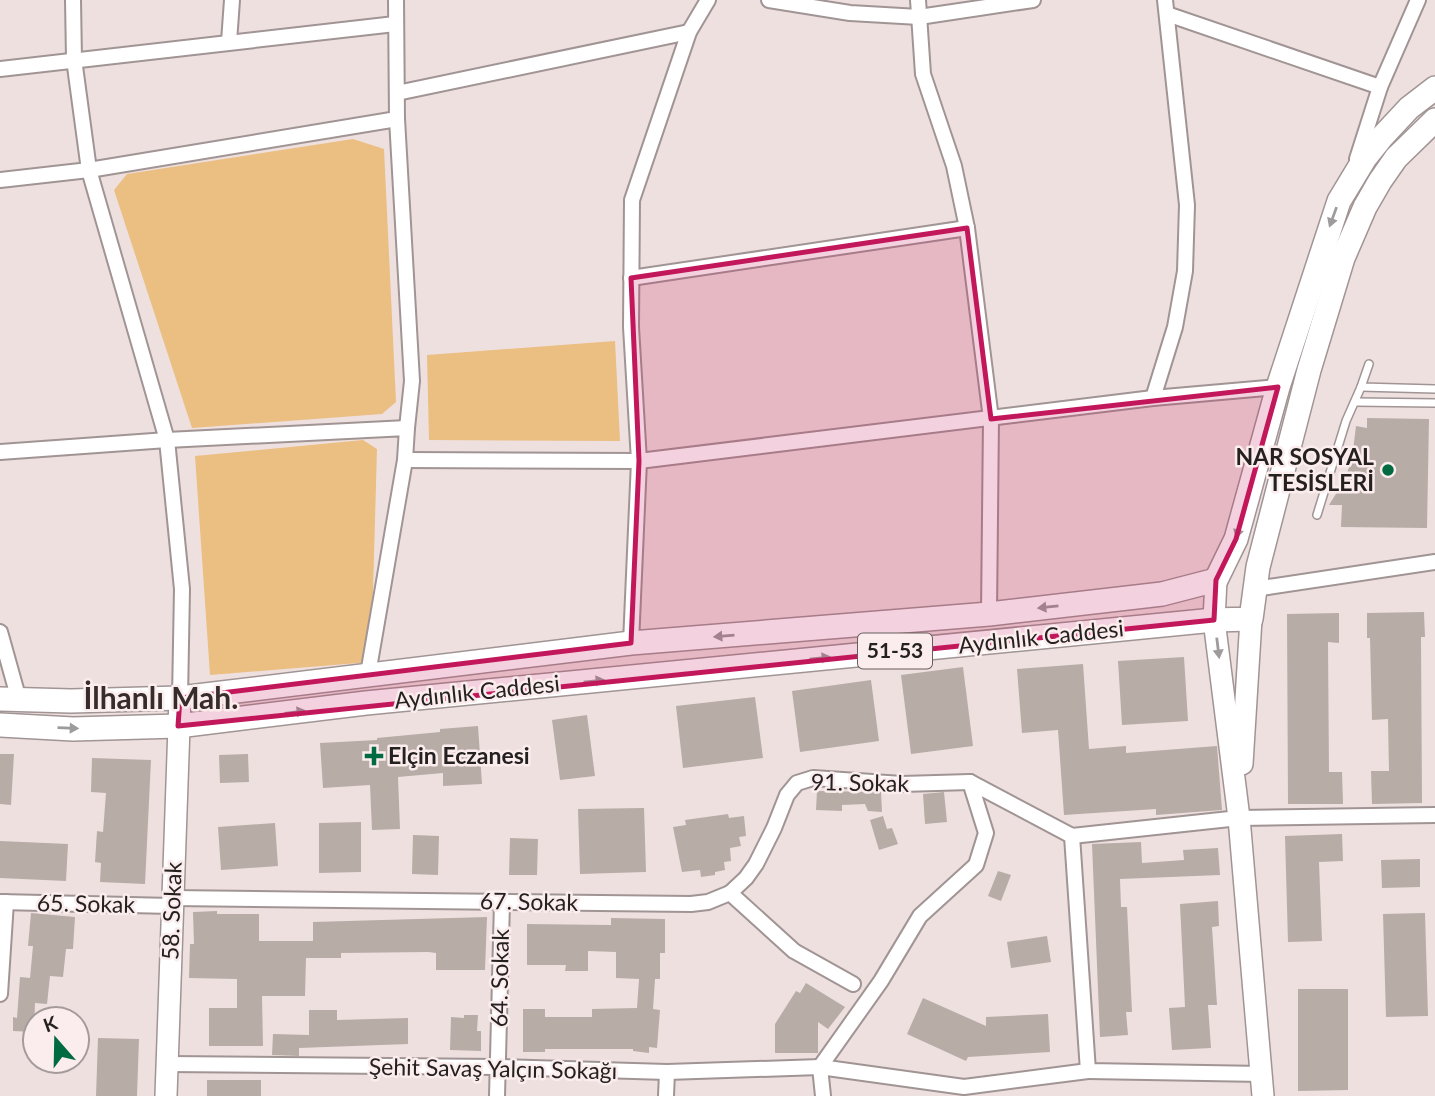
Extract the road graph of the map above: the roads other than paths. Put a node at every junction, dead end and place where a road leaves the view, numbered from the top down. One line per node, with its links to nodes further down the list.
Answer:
1 (73, 0): 15 (street)
2 (232, 0): 14 (street)
3 (396, 0): 12 (street)
4 (708, 0): 13 (street)
5 (769, 0): 11 (street)
6 (918, 0): 11 (street)
7 (1033, 0): 9 (street)
8 (1418, 0): 17 (street)
9 (997, 2): 11 (street)
10 (1166, 7): 17 (street); 31 (street)
11 (919, 17): 25 (street)
12 (395, 24): 14 (street); 19 (street)
13 (689, 32): 19 (street); 26 (street)
14 (229, 42): 15 (street)
15 (74, 59): 16 (street); 22 (street)
16 (0, 69)
17 (1380, 87): 24 (street)
18 (1435, 88): 24 (main road)
19 (397, 93): 20 (street)
20 (397, 119): 22 (street); 35 (street)
21 (1435, 120): 43 (main road)
22 (89, 170): 23 (street); 36 (street)
23 (0, 180)
24 (1350, 181): 28 (main road, one-way to 28)
25 (967, 228): 26 (street); 34 (street)
26 (631, 278): 39 (street)
27 (1368, 364): 29 (lane)
28 (1279, 387): 31 (street); 42 (main road, one-way to 42)
29 (1361, 387): 30 (lane); 32 (lane)
30 (1435, 389)
31 (1153, 398): 34 (street)
32 (1355, 402): 33 (lane); 40 (lane)
33 (1435, 403)
34 (991, 419): 39 (street); 44 (street)
35 (407, 428): 36 (street); 38 (street)
36 (167, 440): 37 (street); 50 (street)
37 (0, 452)
38 (405, 460): 39 (street); 49 (street)
39 (639, 461): 48 (street)
40 (1317, 516)
41 (1435, 562): 43 (street)
42 (1216, 580): 43 (main road, Aydınlık Caddesi); 44 (main road, Aydınlık Caddesi / 51-53, one-way to 44); 46 (street)
43 (1256, 582): 45 (main road)
44 (989, 614): 48 (main road, Aydınlık Caddesi / 51-53, one-way to 48)
45 (1251, 619): 46 (main road, Aydınlık Caddesi / 51-53); 56 (street)
46 (1214, 620): 53 (main road, Aydınlık Caddesi / 51-53, one-way to 46); 56 (street, one-way to 56)
47 (0, 632): 51 (street)
48 (631, 643): 49 (main road, Aydınlık Caddesi / 51-53)
49 (368, 674): 50 (main road, Aydınlık Caddesi / 51-53)
50 (180, 698): 51 (main road, Aydınlık Caddesi / 51-53); 53 (street, 58. Sokak)
51 (10, 699)
52 (0, 725): 53 (main road, Aydınlık Caddesi / 51-53, one-way to 53)
53 (178, 726): 60 (street, 58. Sokak)
54 (970, 782): 57 (street); 58 (street, 91. Sokak); 66 (street)
55 (1435, 815): 56 (street)
56 (1239, 818): 57 (street); 69 (street)
57 (1072, 836): 67 (street)
58 (730, 893): 61 (street, 67. Sokak); 62 (street)
59 (3, 902): 60 (street, 65. Sokak); 63 (street)
60 (172, 902): 61 (street, 67. Sokak); 64 (street, 58. Sokak)
61 (502, 902): 65 (street, 64. Sokak)
62 (853, 984)
63 (0, 994)
64 (167, 1064): 65 (street, Şehit Savaş Yalçın Sokağı); 71 (street, 58. Sokak)
65 (498, 1067): 68 (street, Şehit Savaş Yalçın Sokağı); 72 (street, 64. Sokak)
66 (820, 1067): 68 (street, Şehit Savaş Yalçın Sokağı); 70 (street, Şehit Savaş Yalçın Sokağı); 74 (street)
67 (1088, 1071): 69 (street, Şehit Savaş Yalçın Sokağı); 70 (street, Şehit Savaş Yalçın Sokağı)
68 (667, 1072): 73 (street)
69 (1263, 1074): 75 (street)
70 (965, 1091)
71 (166, 1096)
72 (497, 1096)
73 (666, 1096)
74 (823, 1096)
75 (1263, 1096)

